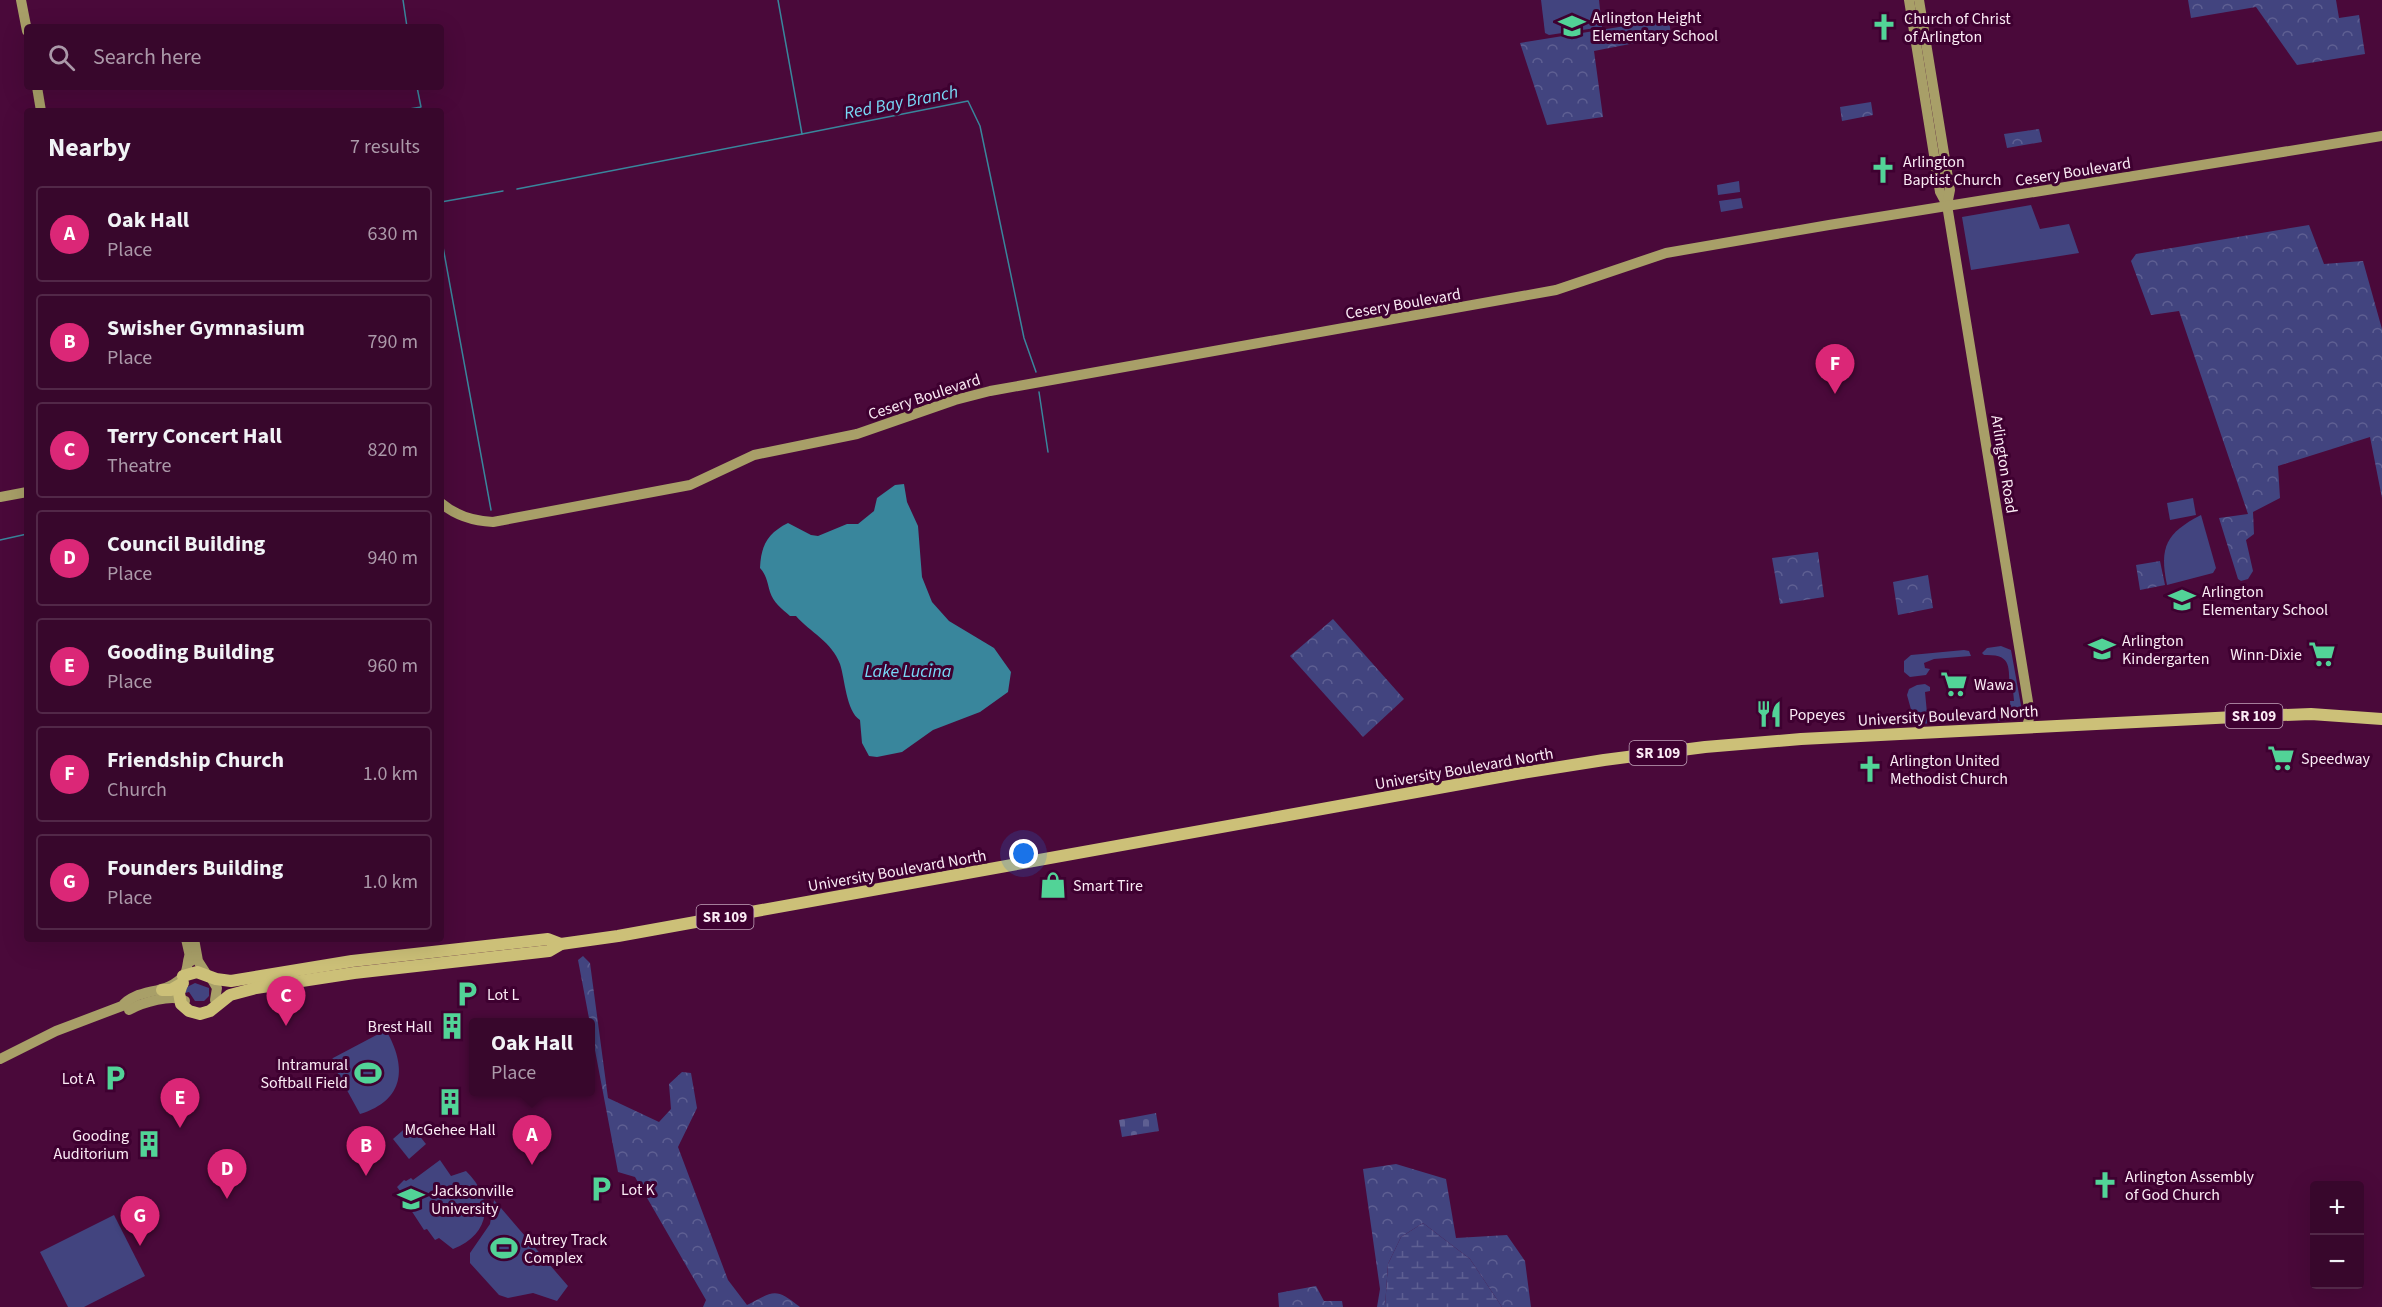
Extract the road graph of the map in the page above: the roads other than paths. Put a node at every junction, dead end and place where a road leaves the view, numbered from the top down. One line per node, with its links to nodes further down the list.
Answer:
1 (21, 0): 4 (main road)
2 (1909, 0): 8 (main road, Arlington Road)
3 (1919, 0): 8 (main road, Arlington Road)
4 (26, 24)
5 (38, 90): 6 (main road)
6 (40, 108)
7 (2382, 136): 8 (main road, Cesery Boulevard)
8 (1947, 205): 11 (main road, Cesery Boulevard); 13 (main road, Arlington Road)
9 (24, 493): 10 (main road)
10 (0, 497)
11 (444, 505)
12 (2382, 719): 13 (main road, University Boulevard North / SR 109)
13 (2027, 727): 16 (main road, University Boulevard North / SR 109)
14 (186, 942): 17 (main road)
15 (195, 942): 18 (main road)
16 (450, 956): 18 (main road, University Boulevard North / SR 109); 19 (main road, University Boulevard North / SR 109)
17 (187, 978): 18 (main road, SR 109); 20 (main road, SR 109); 22 (main road)
18 (211, 979): 21 (main road)
19 (256, 987): 21 (main road, SR 109); 22 (main road, University Boulevard North / SR 109)
20 (162, 990): 23 (main road, SR 109)
21 (215, 1000): 22 (main road, SR 109)
22 (181, 1002): 23 (main road, SR 109)
23 (125, 1008): 24 (main road, SR 109)
24 (0, 1059)

